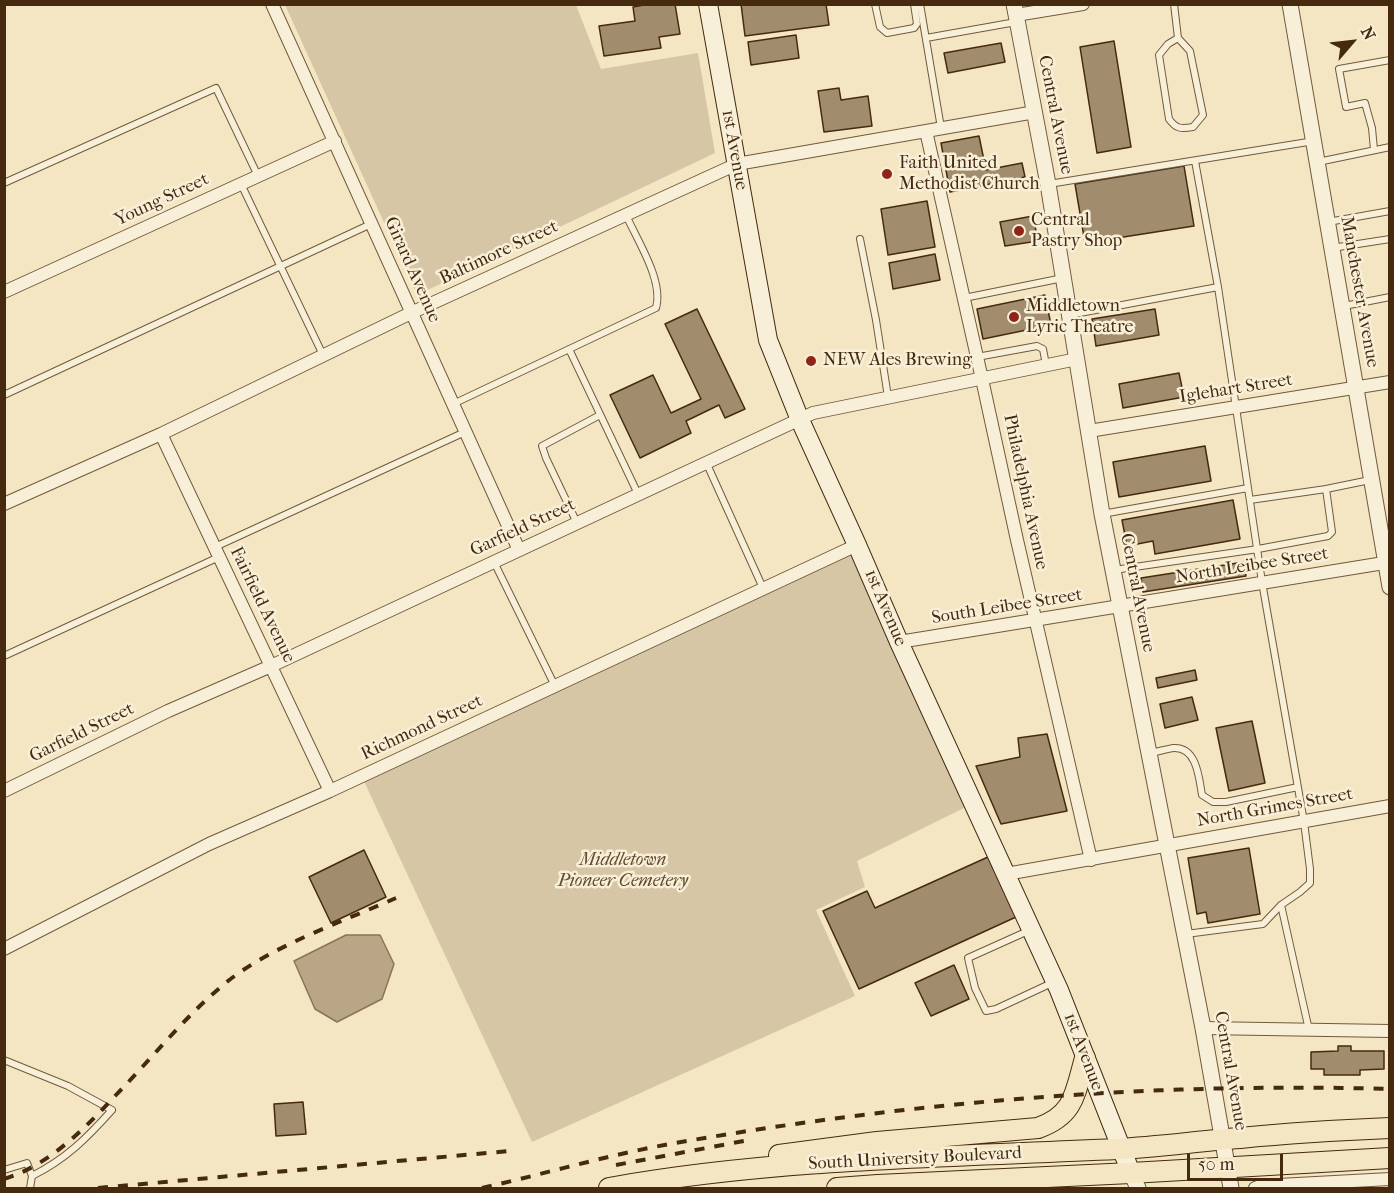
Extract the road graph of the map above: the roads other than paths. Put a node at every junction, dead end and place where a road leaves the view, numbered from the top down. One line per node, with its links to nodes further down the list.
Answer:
1 (272, 4): 16 (street, Girard Avenue)
2 (708, 4): 22 (main road, 1st Avenue)
3 (875, 4): 4 (lane)
4 (914, 4)
5 (920, 4): 10 (lane)
6 (1083, 4): 9 (street)
7 (1174, 4): 11 (lane)
8 (1290, 4): 17 (street, Manchester Avenue)
9 (1016, 14): 10 (lane); 13 (street, Central Avenue)
10 (926, 38): 14 (lane)
11 (1178, 38): 11 (lane)
12 (1389, 60): 19 (lane)
13 (1035, 112): 14 (street, Baltimore Street); 26 (street, Central Avenue)
14 (940, 128): 15 (street, Baltimore Street)
15 (926, 131): 22 (street, Baltimore Street); 39 (street, Philadelphia Avenue)
16 (335, 141): 23 (street, Young Street); 30 (street, Girard Avenue)
17 (1314, 141): 20 (lane); 21 (street, Manchester Avenue)
18 (1389, 147): 19 (lane)
19 (1374, 150): 21 (lane)
20 (1195, 161): 26 (lane); 36 (lane)
21 (1318, 162): 29 (street, Manchester Avenue)
22 (736, 164): 28 (street, Baltimore Street); 56 (main road, 1st Avenue)
23 (258, 176): 24 (lane); 25 (street, Young Street)
24 (4, 183)
25 (241, 184): 34 (lane); 37 (street, Young Street)
26 (1048, 184): 35 (street, Central Avenue)
27 (1389, 212): 29 (lane)
28 (626, 215): 41 (street, Baltimore Street); 43 (lane)
29 (1327, 222): 33 (street, Manchester Avenue)
30 (372, 224): 34 (lane); 41 (street, Girard Avenue)
31 (860, 239): 52 (lane)
32 (1389, 239): 33 (lane)
33 (1332, 248): 40 (street, Manchester Avenue)
34 (280, 267): 44 (lane); 51 (lane)
35 (1064, 278): 39 (lane); 42 (street, Central Avenue)
36 (1218, 288): 42 (lane); 54 (lane)
37 (4, 292)
38 (1389, 297): 40 (lane)
39 (964, 298): 45 (street, Philadelphia Avenue)
40 (1343, 306): 50 (street, Manchester Avenue)
41 (413, 312): 44 (street, Baltimore Street); 53 (street, Girard Avenue)
42 (1069, 315): 46 (street, Central Avenue)
43 (569, 349): 53 (lane); 55 (lane)
44 (323, 355): 59 (street, Baltimore Street)
45 (977, 357): 47 (lane); 48 (street, Philadelphia Avenue)
46 (1077, 359): 47 (street, Garfield Street); 57 (street, Central Avenue)
47 (1046, 366): 48 (street, Garfield Street)
48 (982, 379): 52 (street, Garfield Street); 80 (street, Philadelphia Avenue)
49 (1389, 382): 50 (street, Iglehart Street)
50 (1356, 387): 54 (street, Iglehart Street); 61 (street, Manchester Avenue)
51 (4, 395)
52 (888, 397): 56 (street, Garfield Street)
53 (453, 404): 58 (street, Girard Avenue)
54 (1236, 407): 57 (street, Iglehart Street); 62 (lane)
55 (600, 415): 64 (lane); 68 (lane)
56 (800, 420): 60 (street, Garfield Street); 69 (main road, 1st Avenue)
57 (1089, 431): 67 (street, Central Avenue)
58 (465, 432): 71 (street, Girard Avenue); 72 (lane)
59 (161, 434): 66 (street, Baltimore Street); 72 (street, Fairfield Avenue)
60 (706, 462): 64 (street, Garfield Street); 78 (lane)
61 (1371, 479): 63 (lane); 74 (street, Manchester Avenue)
62 (1248, 488): 65 (lane); 67 (lane)
63 (1326, 489): 65 (lane); 70 (lane)
64 (638, 494): 68 (street, Garfield Street)
65 (1250, 500): 70 (lane)
66 (4, 504)
67 (1102, 514): 75 (street, Central Avenue)
68 (577, 523): 71 (street, Garfield Street)
69 (857, 545): 78 (street, Richmond Street); 81 (main road, 1st Avenue)
70 (1257, 549): 75 (lane); 76 (lane)
71 (519, 550): 73 (street, Garfield Street)
72 (216, 552): 82 (lane); 83 (street, Fairfield Avenue)
73 (494, 562): 83 (street, Garfield Street); 84 (lane)
74 (1387, 563): 76 (street, North Leibee Street); 77 (street, Manchester Avenue)
75 (1113, 570): 79 (street, Central Avenue)
76 (1262, 582): 79 (street, North Leibee Street); 86 (lane)
77 (1389, 587)
78 (763, 589): 84 (street, Richmond Street)
79 (1120, 606): 80 (street, South Leibee Street); 85 (street, Central Avenue)
80 (1036, 621): 81 (street, South Leibee Street); 92 (street, Philadelphia Avenue)
81 (899, 642): 93 (main road, 1st Avenue)
82 (4, 656)
83 (271, 666): 87 (street, Garfield Street); 88 (street, Fairfield Avenue)
84 (555, 686): 88 (street, Richmond Street)
85 (1149, 753): 86 (lane); 91 (street, Central Avenue)
86 (1298, 788): 90 (lane)
87 (4, 791)
88 (330, 791): 97 (street, Richmond Street)
89 (1389, 806): 90 (street, North Grimes Street)
90 (1304, 822): 91 (street, North Grimes Street); 94 (lane)
91 (1167, 845): 92 (street, North Grimes Street); 96 (street, Central Avenue)
92 (1091, 860): 93 (street, North Grimes Street)
93 (1006, 874): 95 (main road, 1st Avenue)
94 (1281, 905): 96 (lane); 100 (lane)
95 (1032, 930): 98 (main road, 1st Avenue); 98 (lane)
96 (1185, 935): 99 (street, Central Avenue)
97 (5, 949)
98 (1055, 981): 102 (main road, 1st Avenue)
99 (1203, 1028): 100 (street); 105 (street, Central Avenue)
100 (1309, 1030): 101 (street)
101 (1389, 1031)
102 (1085, 1058): 106 (main road, 1st Avenue); 110 (main road)
103 (4, 1060): 111 (lane)
104 (1389, 1128): 105 (main road, South University Boulevard)
105 (1222, 1139): 106 (main road, South University Boulevard); 108 (street, Central Avenue)
106 (1121, 1148): 110 (main road, South University Boulevard); 112 (main road, 1st Avenue)
107 (1382, 1159): 108 (main road, South University Boulevard); 113 (lane)
108 (1227, 1167): 112 (main road, South University Boulevard); 117 (street, Central Avenue)
109 (4, 1170): 111 (lane)
110 (692, 1175): 115 (main road, South University Boulevard)
111 (32, 1176): 114 (lane)
112 (1135, 1181): 116 (main road, South University Boulevard)
113 (1382, 1182): 118 (street)
114 (30, 1188)
115 (609, 1188)
116 (837, 1188)
117 (1231, 1188)
118 (1255, 1188)

